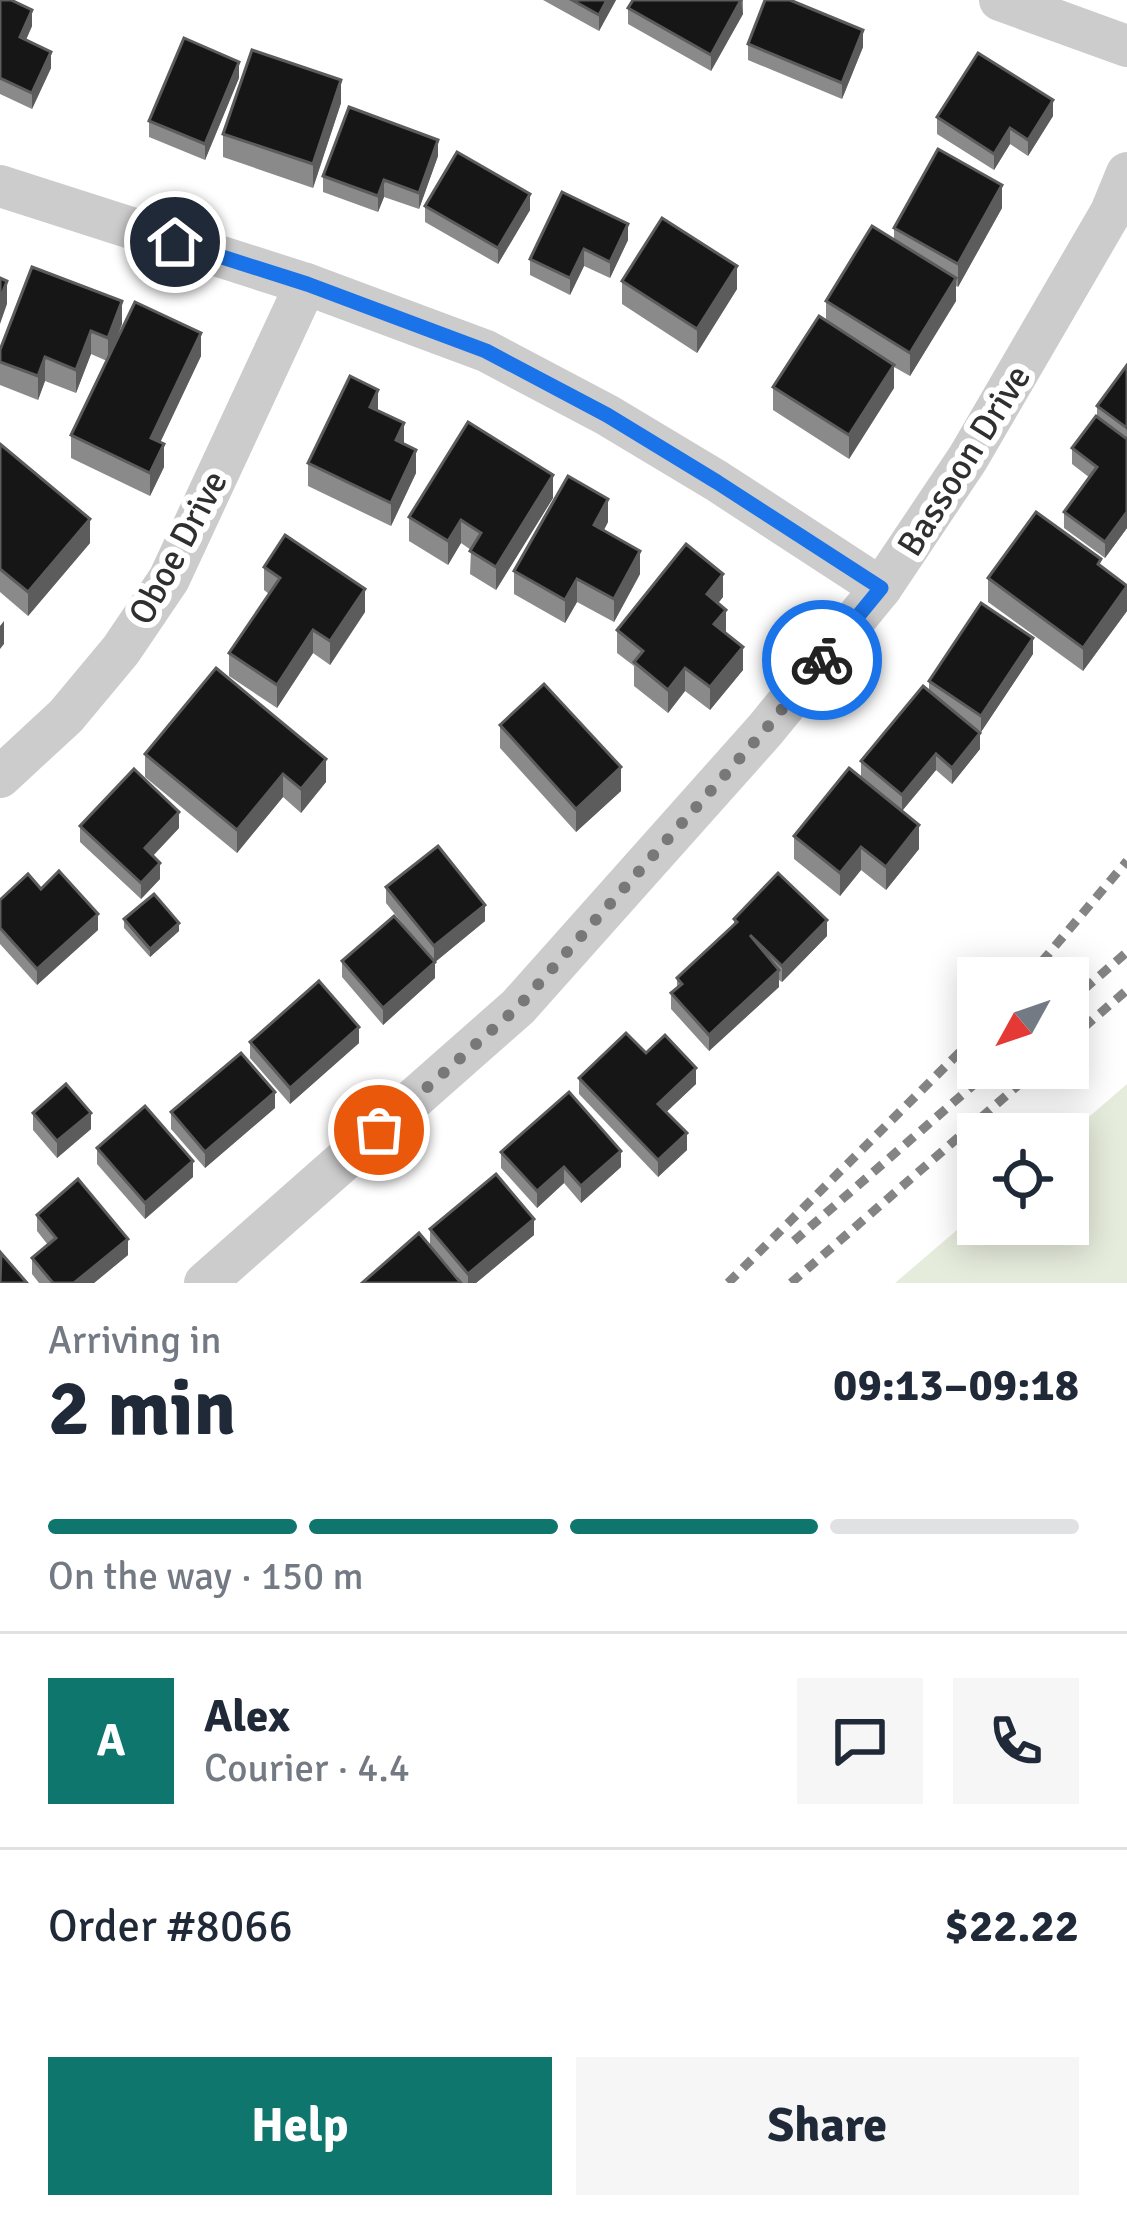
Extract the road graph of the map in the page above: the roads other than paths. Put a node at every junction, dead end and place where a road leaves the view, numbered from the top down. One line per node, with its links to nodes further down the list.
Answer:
1 (1000, 0): 2 (street)
2 (1127, 46)
3 (1127, 173): 6 (street, Bassoon Drive)
4 (0, 186): 5 (street)
5 (307, 284): 6 (street); 7 (street, Oboe Drive)
6 (881, 588): 8 (street, Bassoon Drive)
7 (0, 777)
8 (205, 1283)

